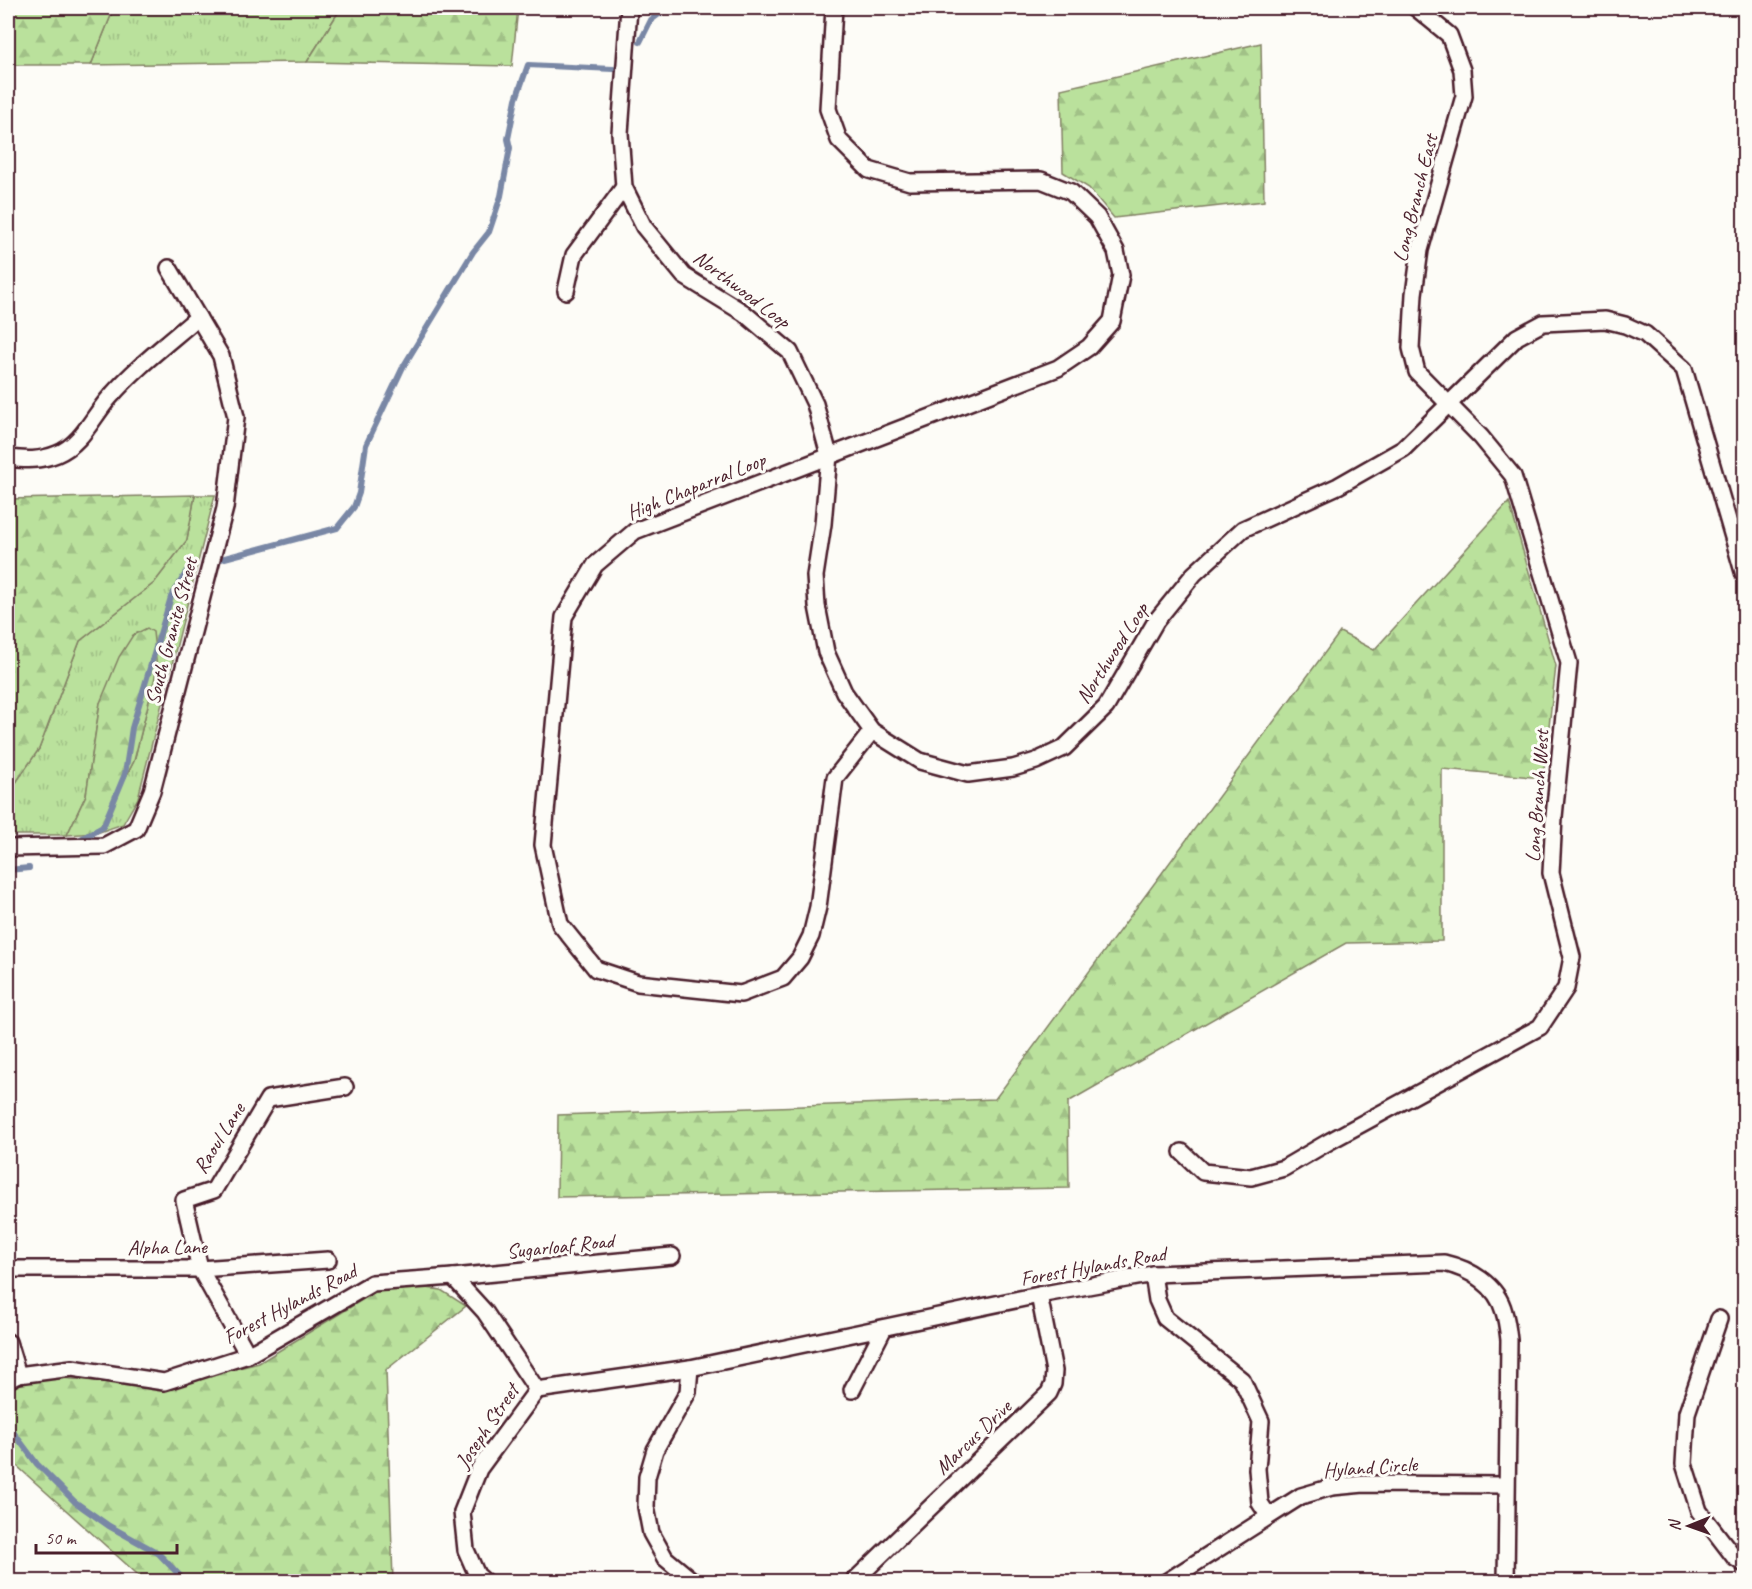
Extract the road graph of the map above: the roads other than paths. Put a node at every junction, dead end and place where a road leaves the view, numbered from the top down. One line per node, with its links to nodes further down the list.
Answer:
1 (629, 8): 4 (street, Northwood Loop)
2 (834, 8): 9 (street, High Chaparral Loop)
3 (1416, 8): 8 (street, Long Branch East)
4 (624, 187): 6 (street); 9 (street, Northwood Loop)
5 (169, 268): 7 (street, South Granite Street)
6 (566, 291)
7 (198, 317): 10 (street); 13 (street, South Granite Street)
8 (1448, 404): 11 (street, Northwood Loop); 12 (street, Northwood Loop); 15 (street, Long Branch West)
9 (829, 455): 12 (street, Northwood Loop); 12 (street, High Chaparral Loop)
10 (8, 459)
11 (1744, 575)
12 (872, 730)
13 (8, 848)
14 (345, 1087): 19 (street, Raoul Lane)
15 (1182, 1152)
16 (672, 1256): 21 (street, Sugarloaf Road)
17 (328, 1260): 19 (street, Alpha Lane)
18 (8, 1269): 19 (street, Alpha Lane)
19 (200, 1269): 26 (street, Raoul Lane)
20 (1153, 1274): 22 (street, Forest Hylands Road); 31 (street, Forest Hylands Road); 32 (street)
21 (453, 1277): 26 (street, Forest Hylands Road); 29 (street, Joseph Street)
22 (1039, 1295): 24 (street, Forest Hylands Road); 36 (street, Marcus Drive)
23 (1719, 1319): 33 (street)
24 (884, 1328): 27 (street, Forest Hylands Road); 30 (street)
25 (8, 1342): 28 (street)
26 (248, 1355): 28 (street, Forest Hylands Road)
27 (690, 1368): 29 (street, Forest Hylands Road); 35 (street)
28 (13, 1378)
29 (537, 1390): 34 (street, Joseph Street)
30 (852, 1390)
31 (1506, 1485): 32 (street, Hyland Circle); 38 (street)
32 (1268, 1515): 37 (street, Hyland Circle)
33 (1744, 1564)
34 (485, 1581)
35 (694, 1581)
36 (853, 1581)
37 (1166, 1581)
38 (1506, 1581)

